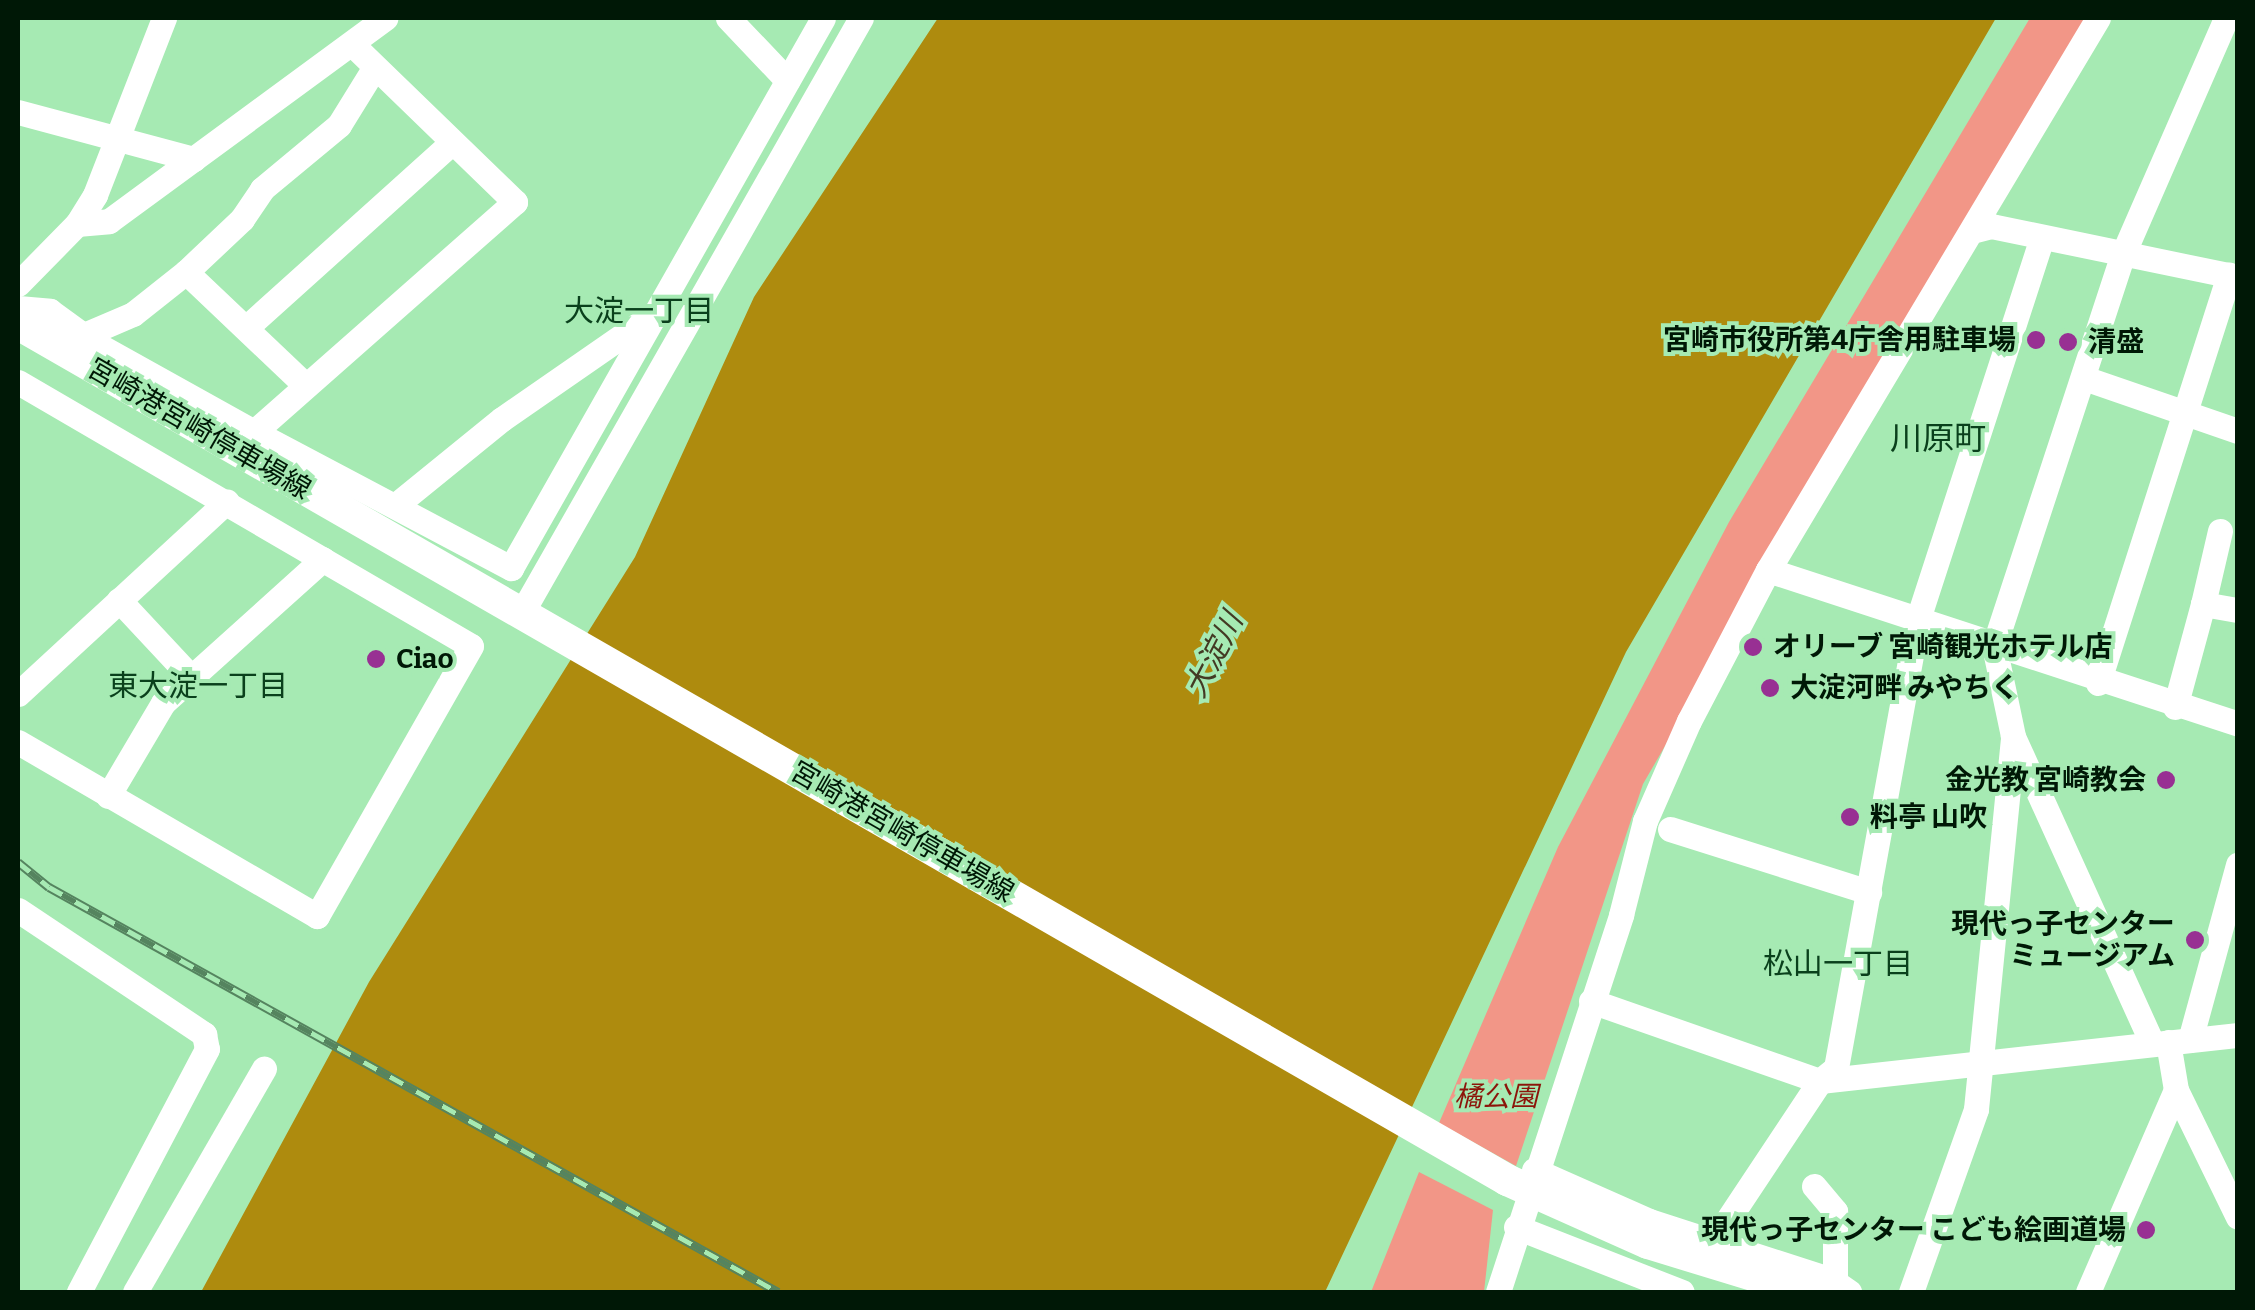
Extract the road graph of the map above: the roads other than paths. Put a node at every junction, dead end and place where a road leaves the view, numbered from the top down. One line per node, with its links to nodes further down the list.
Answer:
1 (164, 18): 12 (street)
2 (385, 18): 8 (street)
3 (728, 18): 10 (street)
4 (823, 18): 10 (street)
5 (861, 18): 43 (street)
6 (2098, 18): 16 (street)
7 (2226, 18): 18 (street)
8 (354, 46): 9 (street); 14 (street)
9 (372, 70): 13 (street); 19 (street)
10 (787, 80): 23 (street)
11 (18, 112): 12 (street)
12 (120, 138): 14 (street); 15 (street)
13 (450, 144): 25 (street); 30 (street)
14 (194, 159): 15 (street)
15 (77, 224): 21 (street)
16 (1976, 230): 17 (street); 38 (street)
17 (2042, 238): 18 (street); 42 (street)
18 (2123, 254): 20 (street); 28 (street)
19 (186, 272): 25 (street); 26 (street)
20 (2233, 276): 31 (street)
21 (18, 284)
22 (18, 308): 26 (street)
23 (658, 311): 35 (street); 35 (street)
24 (18, 324): 43 (main road, 宮崎港宮崎停車場線)
25 (247, 328): 30 (street)
26 (84, 335): 32 (street)
27 (18, 349): 43 (main road, 宮崎港宮崎停車場線)
28 (2084, 378): 31 (street); 44 (street)
29 (18, 382): 34 (street)
30 (305, 385): 32 (street)
31 (2184, 416): 33 (street); 46 (street)
32 (254, 432): 35 (street)
33 (2238, 432)
34 (227, 502): 37 (street); 39 (street)
35 (396, 506)
36 (2220, 531): 40 (street)
37 (323, 559): 45 (street); 52 (street)
38 (1768, 570): 42 (street); 57 (street)
39 (119, 600): 45 (street); 47 (street)
40 (2203, 604): 41 (street); 48 (street)
41 (2238, 610)
42 (1918, 619): 44 (street); 55 (street)
43 (527, 624): 69 (main road, 宮崎港宮崎停車場線)
44 (1994, 646): 46 (street); 50 (street)
45 (189, 675): 52 (street)
46 (2098, 683): 48 (street)
47 (18, 694)
48 (2176, 707): 49 (street)
49 (2238, 724)
50 (2013, 736): 59 (street); 60 (street)
51 (18, 742): 52 (street)
52 (108, 796)
53 (1670, 829): 55 (street)
54 (2238, 864): 59 (street)
55 (1869, 892): 62 (street)
56 (18, 910): 72 (street)
57 (1592, 1001): 62 (street); 64 (street)
58 (2238, 1035): 59 (street)
59 (2170, 1042): 60 (street); 63 (street)
60 (1982, 1060): 62 (street); 76 (street)
61 (264, 1070): 73 (street)
62 (1820, 1081): 68 (street)
63 (2176, 1090): 66 (street); 77 (street)
64 (1534, 1170): 67 (street); 68 (street)
65 (1814, 1186): 70 (street)
66 (2238, 1217)
67 (1516, 1227): 71 (street); 74 (street)
68 (1714, 1242): 70 (street)
69 (1644, 1250): 70 (main road, 宮崎港宮崎停車場線); 75 (main road, 宮崎港宮崎停車場線)
70 (1830, 1289)
71 (1673, 1291)
72 (79, 1292)
73 (135, 1292)
74 (1498, 1292)
75 (1749, 1292)
76 (1911, 1292)
77 (2088, 1292)

